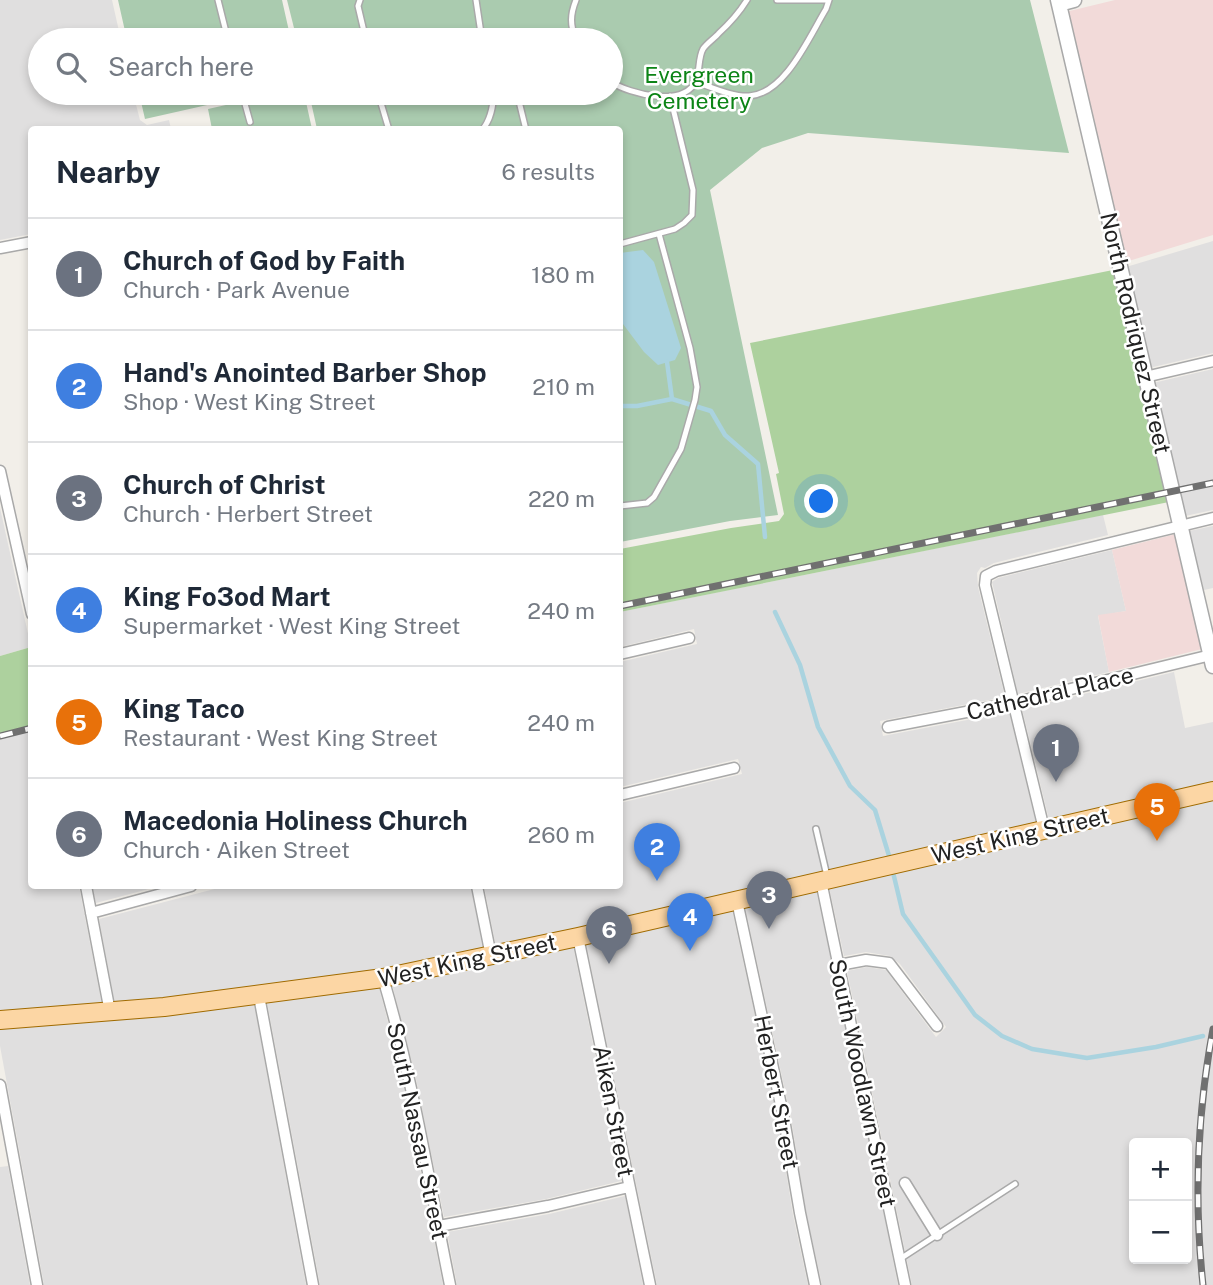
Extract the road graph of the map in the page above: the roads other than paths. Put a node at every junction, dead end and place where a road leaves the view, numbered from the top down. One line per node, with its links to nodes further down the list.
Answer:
1 (218, 0): 10 (lane)
2 (360, 0): 11 (lane)
3 (476, 0): 12 (lane)
4 (576, 0): 13 (lane)
5 (747, 0): 14 (lane)
6 (777, 0): 7 (lane)
7 (828, 0): 14 (lane)
8 (1074, 0): 9 (street)
9 (1059, 2): 30 (street, North Rodriquez Street)
10 (225, 28)
11 (363, 28)
12 (480, 28)
13 (573, 28)
14 (696, 82): 16 (lane)
15 (623, 88): 16 (lane)
16 (670, 96): 25 (lane)
17 (245, 105): 21 (lane)
18 (382, 105): 22 (lane)
19 (493, 105): 23 (lane)
20 (520, 105): 24 (lane)
21 (250, 122)
22 (388, 126)
23 (485, 126)
24 (525, 126)
25 (659, 234): 27 (lane); 33 (lane)
26 (28, 243): 28 (street)
27 (623, 243)
28 (0, 248)
29 (1213, 361): 30 (street)
30 (1145, 377): 35 (street, North Rodriquez Street)
31 (0, 471): 32 (street)
32 (3, 500): 36 (street)
33 (623, 506)
34 (1213, 518): 35 (street)
35 (1181, 525): 39 (street, North Rodriquez Street); 40 (street)
36 (28, 598)
37 (689, 638): 38 (street)
38 (623, 653)
39 (1212, 661): 40 (street, Cathedral Place)
40 (1013, 703): 41 (street, Cathedral Place); 46 (street)
41 (888, 727)
42 (734, 768): 44 (street)
43 (1213, 791): 46 (main road, West King Street)
44 (623, 794)
45 (816, 829): 47 (lane)
46 (1044, 829): 47 (main road, West King Street)
47 (824, 880): 51 (main road, West King Street); 55 (street, South Woodlawn Street)
48 (87, 889): 52 (street)
49 (180, 889): 52 (street)
50 (478, 889): 54 (street)
51 (737, 901): 53 (main road, West King Street); 74 (street, Herbert Street)
52 (91, 913): 58 (street)
53 (578, 937): 54 (main road, West King Street); 66 (street, Aiken Street)
54 (491, 956): 56 (main road, West King Street)
55 (839, 965): 60 (street); 69 (street, South Woodlawn Street)
56 (383, 978): 57 (main road, West King Street); 67 (street, South Nassau Street)
57 (259, 996): 58 (main road, West King Street); 71 (street)
58 (110, 1012): 59 (main road, West King Street)
59 (0, 1020)
60 (937, 1026)
61 (0, 1085): 62 (street)
62 (13, 1157): 63 (street); 70 (street)
63 (0, 1159)
64 (905, 1183): 68 (street)
65 (1015, 1184): 68 (lane)
66 (629, 1187): 67 (street); 73 (street, Aiken Street)
67 (439, 1226): 72 (street, South Nassau Street)
68 (937, 1235): 69 (lane)
69 (900, 1259): 75 (street, South Woodlawn Street)
70 (37, 1285)
71 (313, 1285)
72 (450, 1285)
73 (650, 1285)
74 (815, 1285)
75 (905, 1285)

